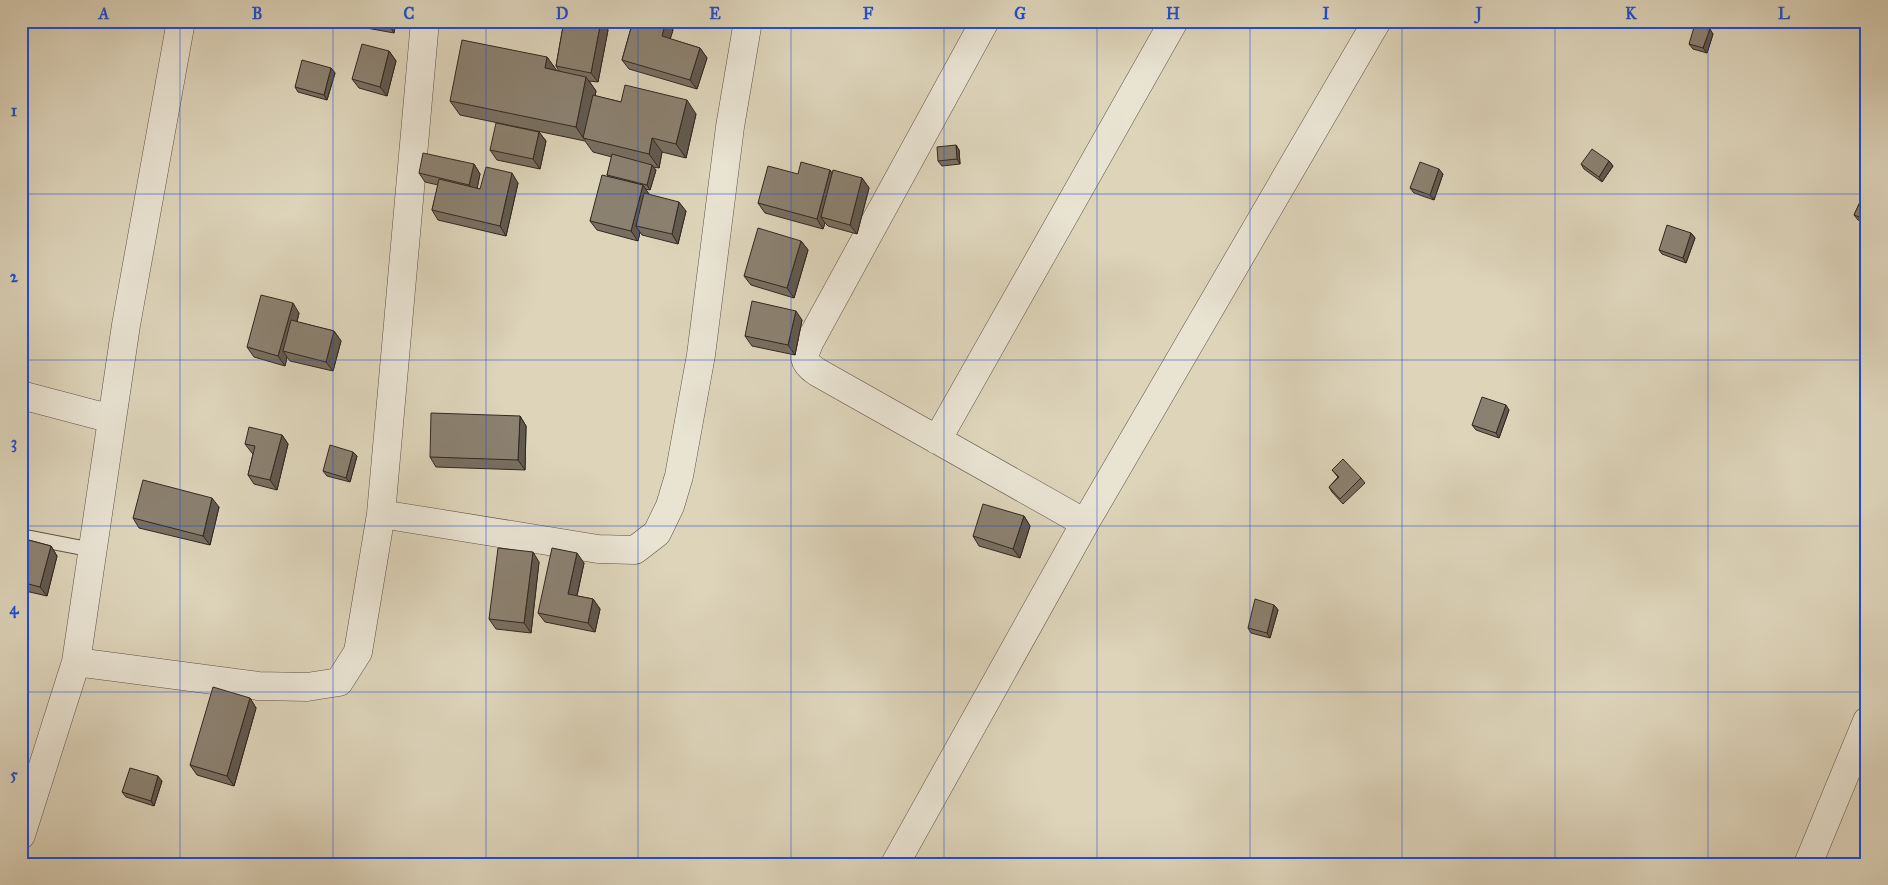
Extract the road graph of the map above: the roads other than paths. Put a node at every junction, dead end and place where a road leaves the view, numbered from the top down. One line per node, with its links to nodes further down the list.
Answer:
1 (181, 21): 8 (street)
2 (424, 21): 10 (street)
3 (748, 21): 10 (street)
4 (985, 21): 9 (street)
5 (1174, 21): 9 (street)
6 (1377, 21): 11 (street)
7 (21, 395): 8 (street)
8 (112, 420): 13 (street)
9 (937, 440): 11 (street)
10 (381, 514): 14 (street)
11 (1085, 523): 17 (street)
12 (21, 536): 13 (lane)
13 (93, 550): 14 (street)
14 (76, 662): 16 (street)
15 (1867, 721): 18 (street)
16 (21, 835)
17 (895, 864)
18 (1808, 864)

